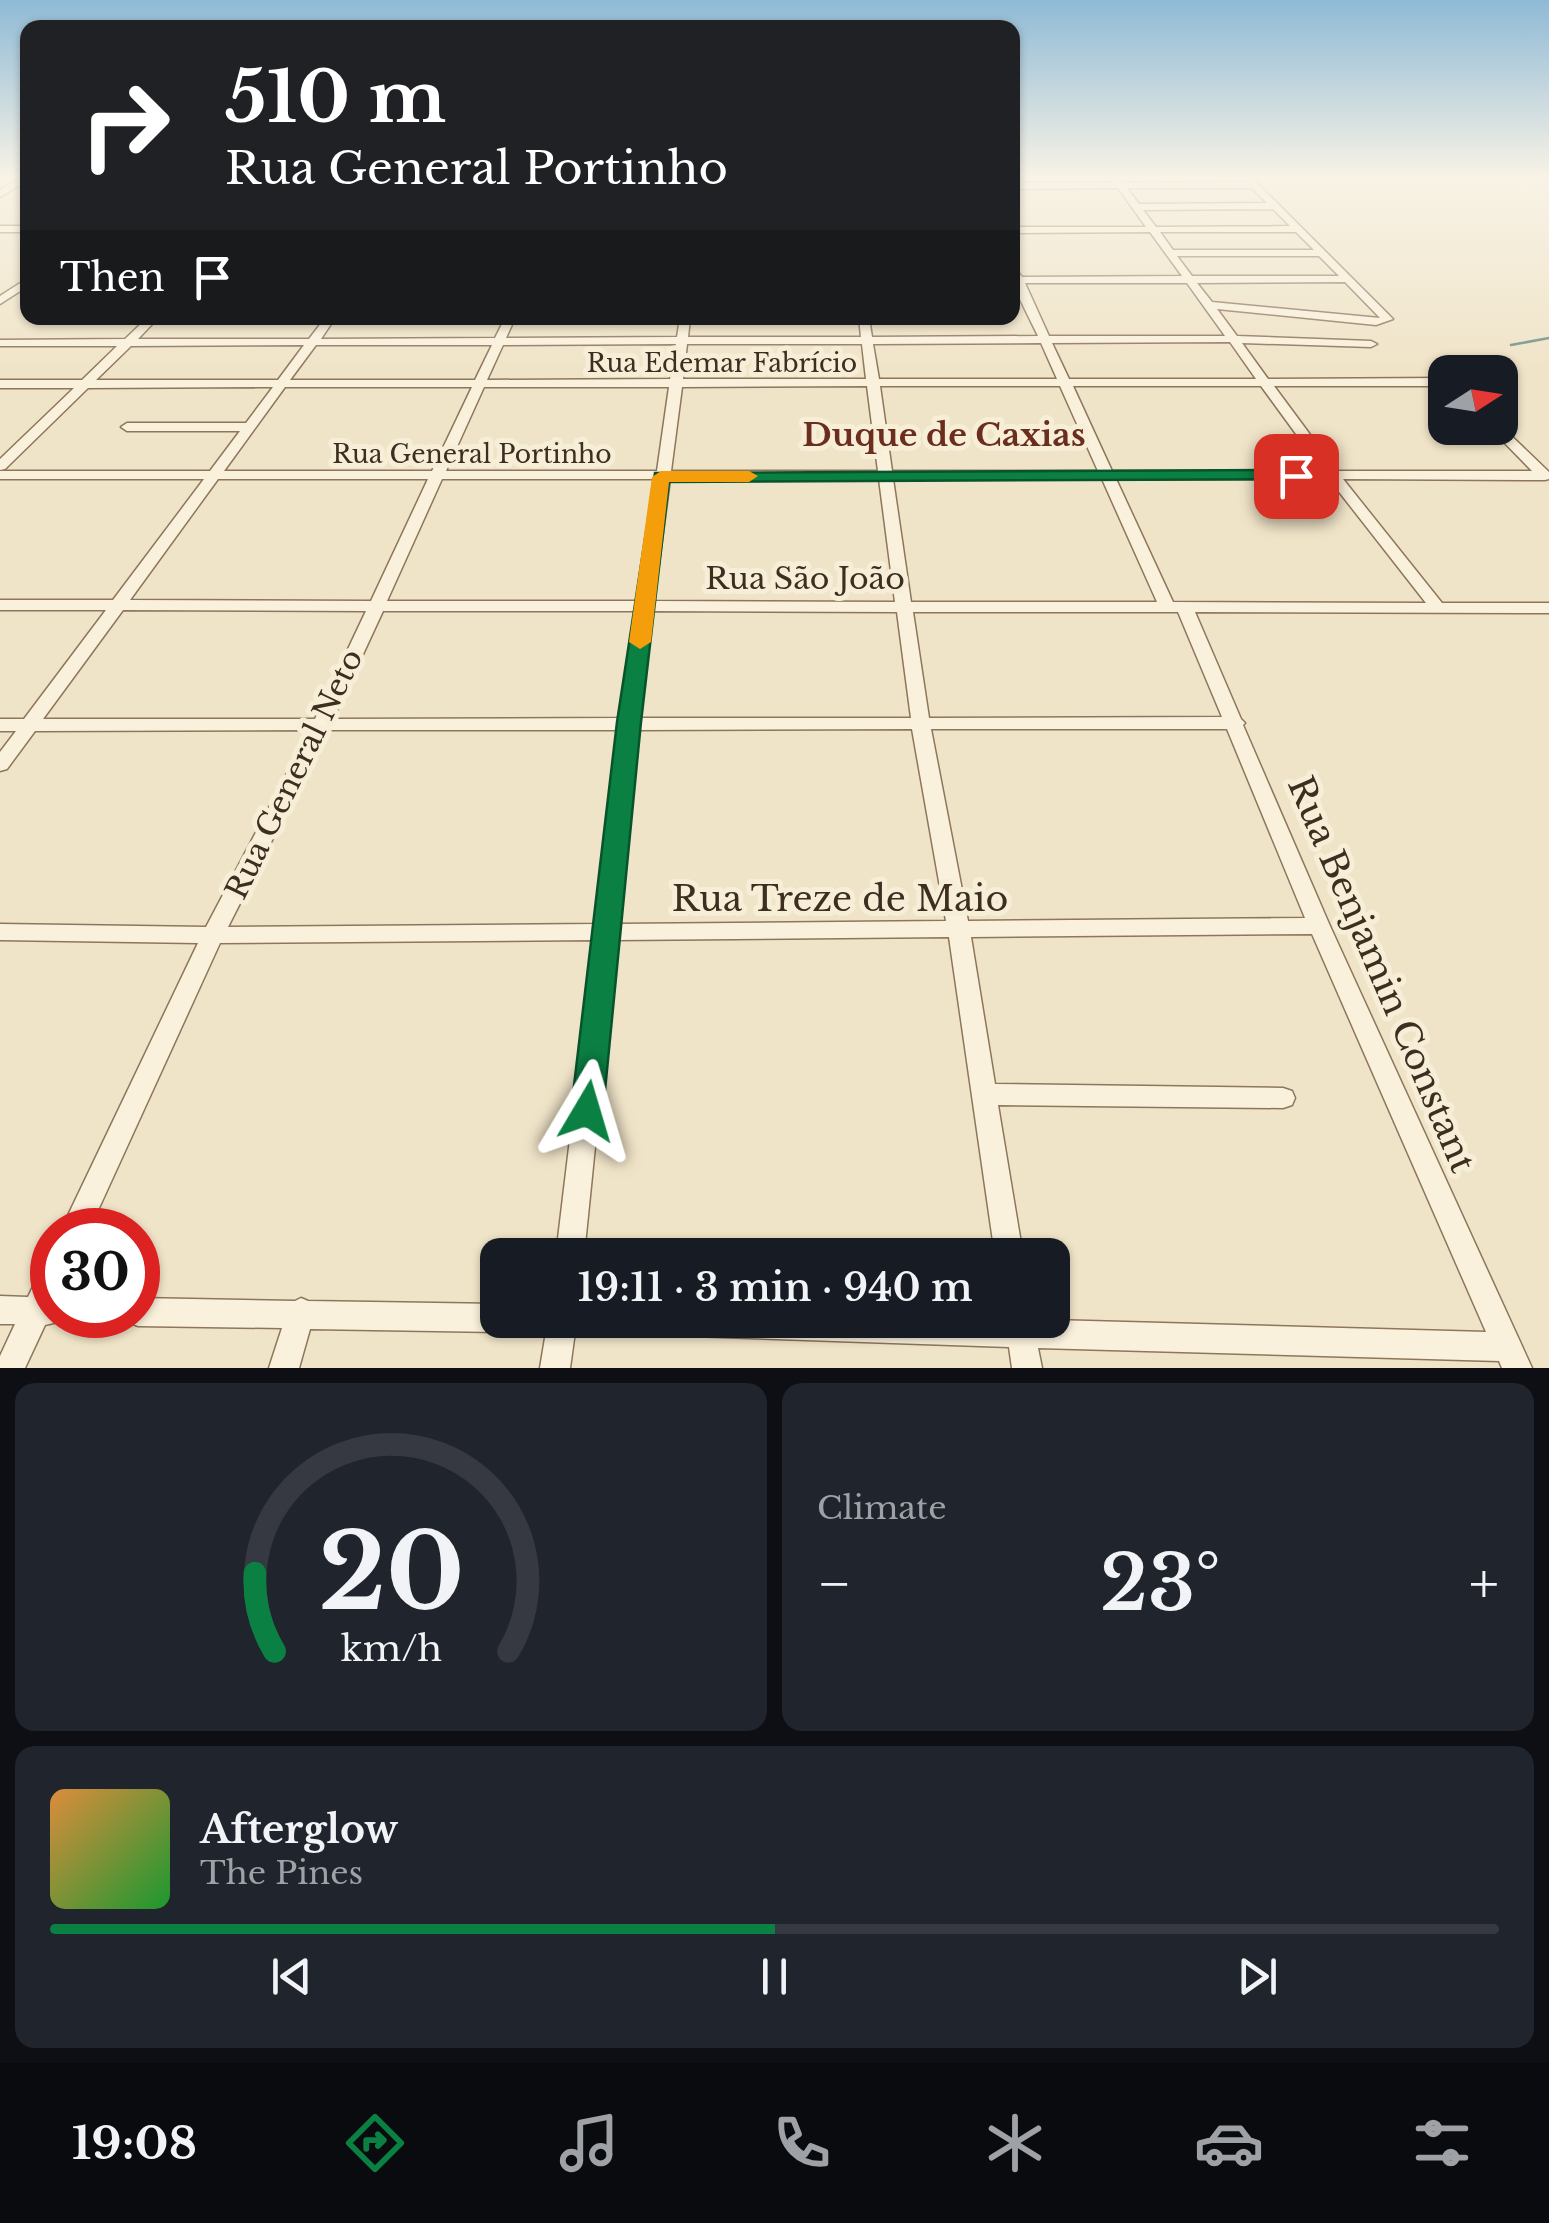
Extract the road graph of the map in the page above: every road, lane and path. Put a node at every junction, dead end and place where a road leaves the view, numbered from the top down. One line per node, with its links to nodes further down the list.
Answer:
1 (1162, 242): 4 (street)
2 (1313, 242): 3 (street)
3 (1324, 252): 4 (street); 6 (street)
4 (1169, 253): 7 (street)
5 (1020, 275): 7 (street)
6 (1349, 279): 7 (street); 9 (street)
7 (1191, 280): 9 (street)
8 (1020, 288): 15 (street, Rua Benjamin Constant)
9 (1208, 305): 16 (street)
10 (146, 325): 19 (street)
11 (325, 325): 20 (street)
12 (506, 325): 21 (street, Rua General Neto)
13 (684, 325): 17 (street)
14 (865, 325): 18 (street)
15 (1045, 340): 16 (street); 18 (street); 30 (street, Rua Benjamin Constant)
16 (1233, 340): 23 (street); 24 (street)
17 (682, 341): 18 (street); 21 (street); 32 (street)
18 (868, 341): 29 (street)
19 (128, 342): 20 (street); 22 (street); 27 (street)
20 (312, 342): 21 (street); 28 (street)
21 (498, 342): 31 (street, Rua General Neto)
22 (0, 343)
23 (1371, 344)
24 (1265, 382): 25 (street, Rua Edemar Fabrício); 30 (street, Rua Edemar Fabrício); 42 (street)
25 (1428, 382)
26 (0, 384): 27 (street, Rua Edemar Fabrício)
27 (84, 384): 28 (street, Rua Edemar Fabrício); 36 (street)
28 (280, 384): 31 (street, Rua Edemar Fabrício); 34 (street)
29 (874, 384): 30 (street, Rua Edemar Fabrício); 32 (street, Rua Edemar Fabrício); 40 (street)
30 (1065, 384): 41 (street, Rua Benjamin Constant)
31 (479, 386): 32 (street, Rua Edemar Fabrício); 39 (street, Rua General Neto)
32 (676, 386): 43 (street)
33 (127, 427): 34 (street)
34 (248, 427): 38 (street)
35 (1513, 445): 44 (street)
36 (0, 466)
37 (0, 474): 38 (street, Rua General Portinho)
38 (212, 476): 39 (street, Rua General Portinho); 46 (street)
39 (439, 476): 43 (street, Rua General Portinho); 48 (street, Rua General Neto)
40 (887, 476): 41 (street, Rua General Portinho); 43 (street, Rua General Portinho); 49 (street)
41 (1106, 476): 42 (street, Rua General Portinho); 50 (street, Rua Benjamin Constant)
42 (1333, 476): 44 (street, Rua General Portinho); 51 (street)
43 (661, 477): 47 (street)
44 (1546, 477)
45 (0, 605): 46 (street, Rua São João)
46 (121, 605): 48 (street, Rua São João); 58 (street)
47 (645, 605): 48 (street, Rua São João); 49 (street, Rua São João); 54 (street)
48 (376, 606): 57 (street, Rua General Neto)
49 (902, 606): 50 (street, Rua São João); 53 (street)
50 (1176, 606): 51 (street, Rua São João); 55 (street, Rua Benjamin Constant)
51 (1438, 608): 52 (street, Rua São João)
52 (1549, 608)
53 (920, 721): 54 (street); 55 (street); 61 (street)
54 (629, 722): 57 (street); 62 (street)
55 (1236, 723): 60 (street, Rua Benjamin Constant)
56 (0, 724): 58 (street)
57 (322, 724): 58 (street); 64 (street, Rua General Neto)
58 (30, 725): 59 (street)
59 (0, 765)
60 (1319, 926): 61 (street, Rua Treze de Maio); 79 (street, Rua Benjamin Constant)
61 (959, 930): 62 (street, Rua Treze de Maio); 65 (street)
62 (609, 931): 64 (street, Rua Treze de Maio); 68 (street)
63 (0, 932): 64 (street, Rua Treze de Maio)
64 (214, 936): 67 (street, Rua General Neto)
65 (984, 1094): 66 (street); 69 (street)
66 (1284, 1098)
67 (84, 1208)
68 (572, 1238)
69 (1006, 1238)
70 (0, 1310): 71 (street)
71 (30, 1311)
72 (160, 1312): 73 (street)
73 (301, 1312): 74 (street); 81 (street)
74 (480, 1317)
75 (1070, 1329): 79 (street)
76 (30, 1335): 80 (street)
77 (559, 1338): 82 (street)
78 (1022, 1338): 83 (street)
79 (1512, 1357)
80 (10, 1368)
81 (284, 1368)
82 (555, 1368)
83 (1026, 1368)

